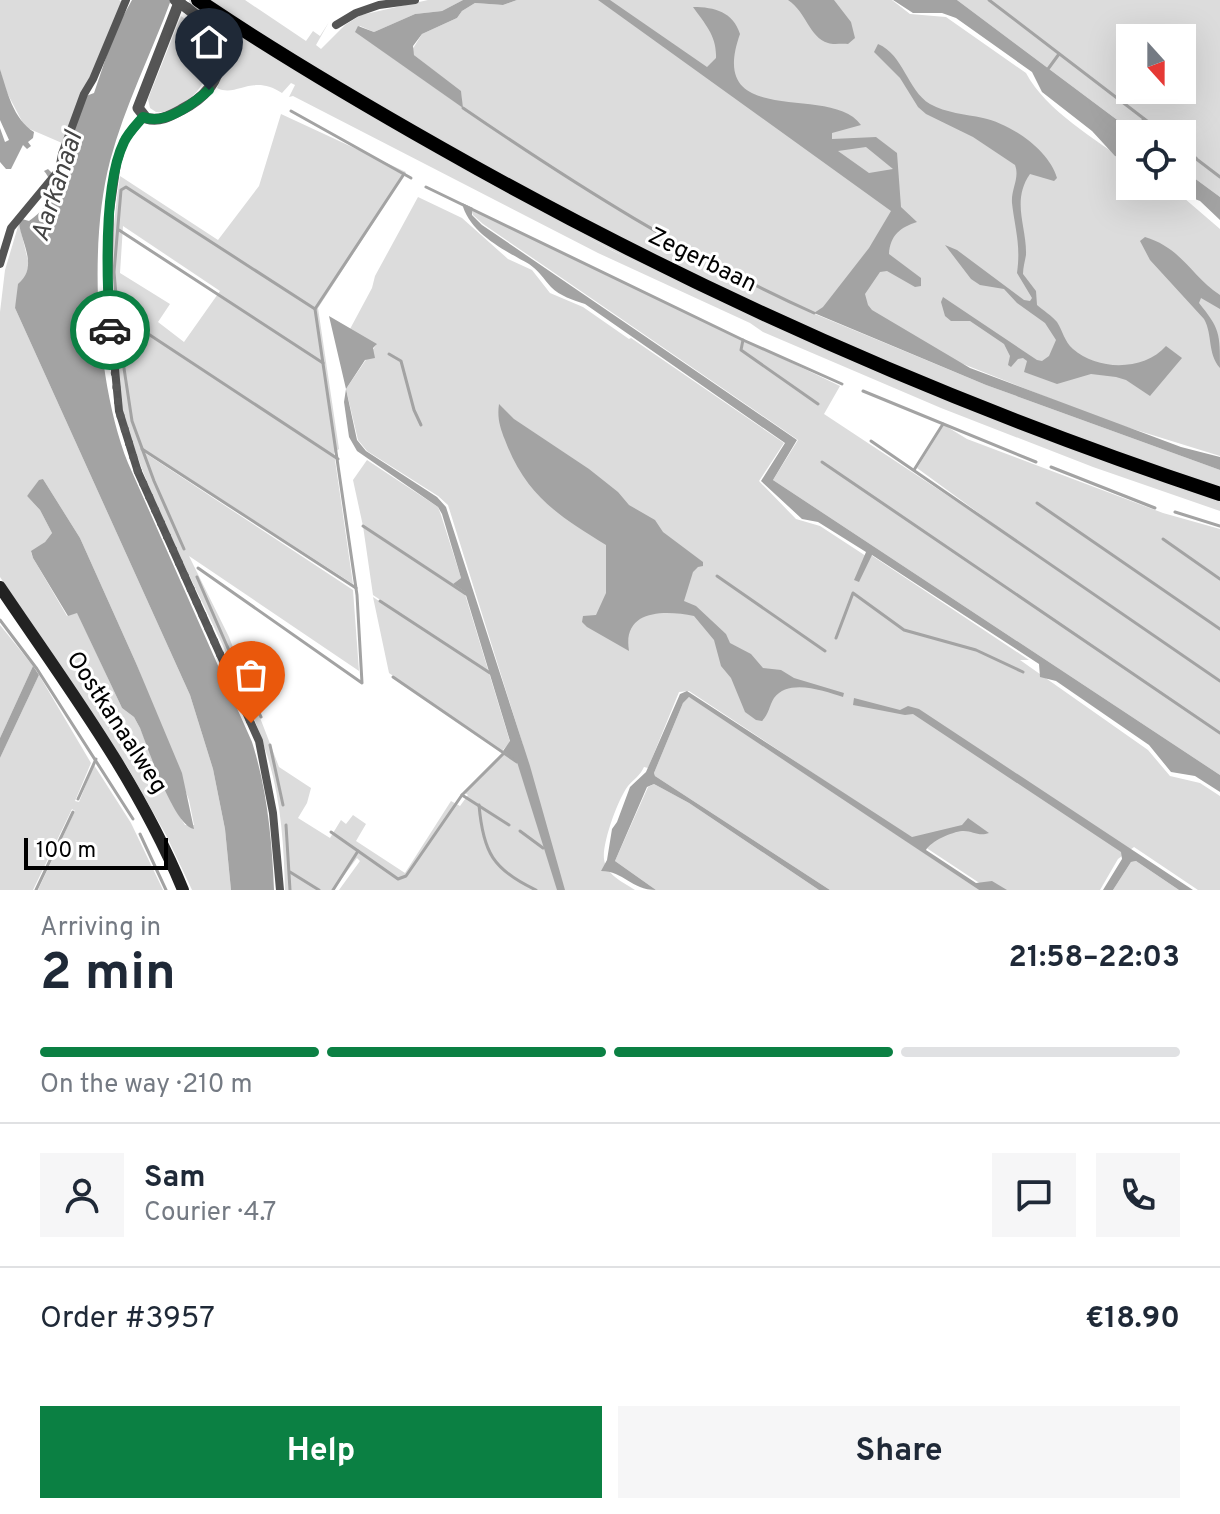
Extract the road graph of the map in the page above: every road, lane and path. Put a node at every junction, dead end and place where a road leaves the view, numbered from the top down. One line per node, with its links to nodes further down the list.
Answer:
1 (126, 0): 7 (street)
2 (415, 0): 4 (street)
3 (185, 2): 6 (street); 6 (street); 8 (main road, Zegerbaan)
4 (378, 2): 5 (street)
5 (336, 25)
6 (143, 117): 11 (street)
7 (0, 264)
8 (1220, 494)
9 (0, 587): 10 (main road, Oostkanaalweg)
10 (183, 890)
11 (280, 890)

